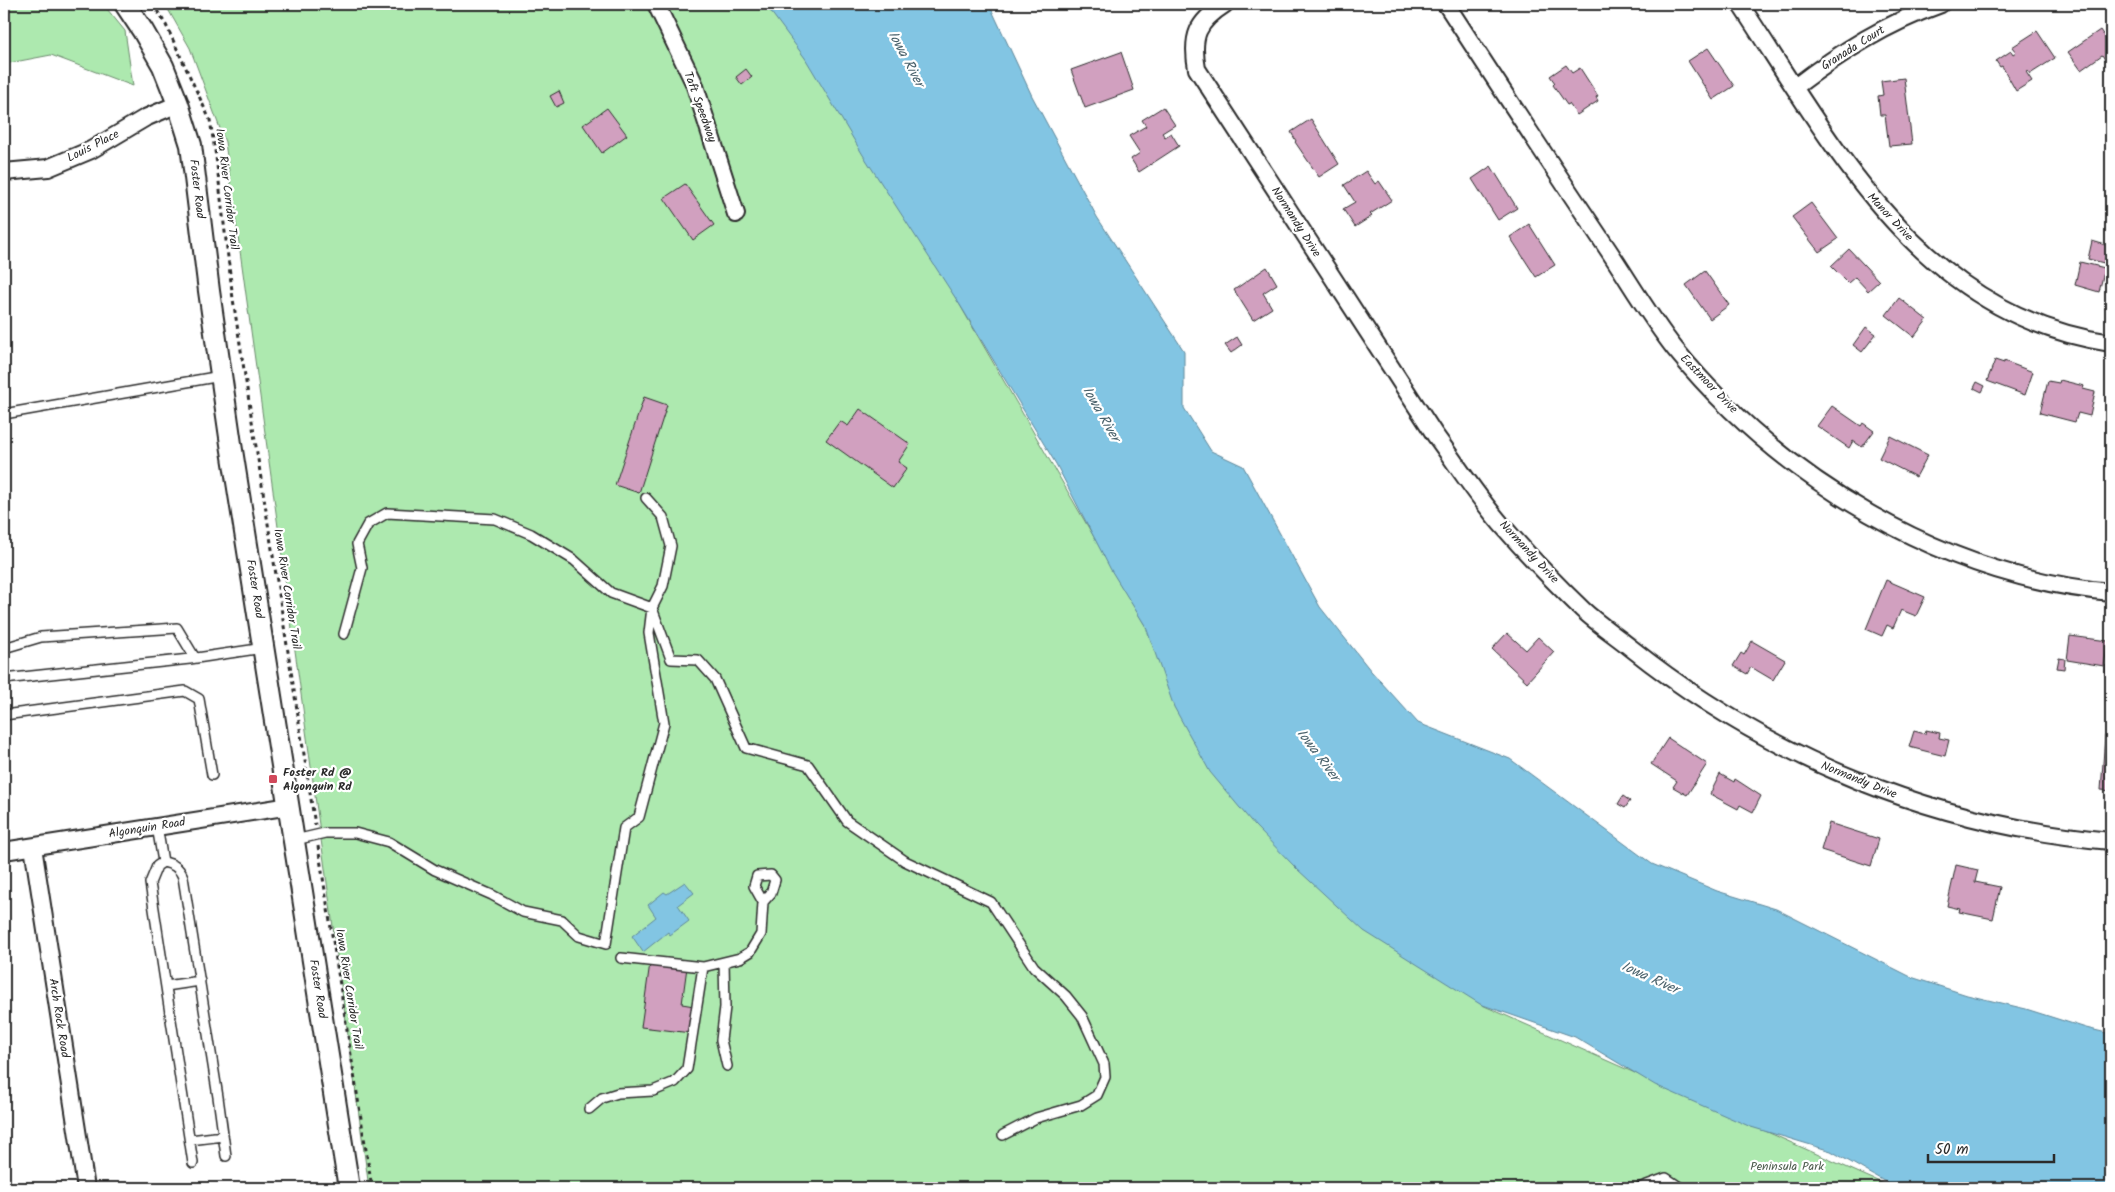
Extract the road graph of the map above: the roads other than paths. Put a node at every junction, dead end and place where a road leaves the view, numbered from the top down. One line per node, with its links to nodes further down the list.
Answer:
1 (124, 4): 8 (street, Foster Road)
2 (656, 4): 10 (street, Taft Speedway)
3 (1225, 4): 27 (street, Normandy Drive)
4 (1446, 4): 15 (street, Eastmoor Drive)
5 (1740, 4): 7 (street, Manor Drive)
6 (1941, 4): 7 (street, Granada Court)
7 (1795, 87): 11 (street, Manor Drive)
8 (178, 104): 9 (street, Louis Place); 12 (street, Foster Road)
9 (4, 172)
10 (736, 214)
11 (2111, 343)
12 (221, 376): 13 (lane); 19 (street, Foster Road)
13 (4, 414)
14 (646, 498): 16 (lane)
15 (2111, 592)
16 (652, 608): 17 (lane); 26 (lane); 39 (lane)
17 (344, 634)
18 (4, 648): 20 (lane)
19 (264, 648): 20 (lane); 24 (street, Foster Road)
20 (195, 658): 21 (lane)
21 (4, 679)
22 (4, 715): 23 (lane)
23 (212, 775)
24 (290, 806): 25 (street, Algonquin Road); 26 (street, Foster Road)
25 (158, 826): 28 (street, Algonquin Road); 30 (lane)
26 (295, 840): 45 (street, Foster Road)
27 (2111, 841)
28 (33, 847): 29 (street, Algonquin Road); 44 (street, Arch Rock Road)
29 (4, 851)
30 (163, 862): 35 (lane); 36 (lane)
31 (764, 902): 33 (lane)
32 (621, 958): 34 (lane)
33 (724, 962): 34 (lane); 37 (lane)
34 (703, 967): 38 (lane)
35 (200, 981): 36 (lane); 40 (lane)
36 (166, 986): 41 (lane)
37 (727, 1066)
38 (589, 1109)
39 (1003, 1135)
40 (223, 1136): 41 (lane); 42 (lane)
41 (190, 1140): 43 (lane)
42 (226, 1156)
43 (193, 1163)
44 (86, 1188)
45 (349, 1188)
46 (1639, 1188): 47 (lane)
47 (1681, 1188)

